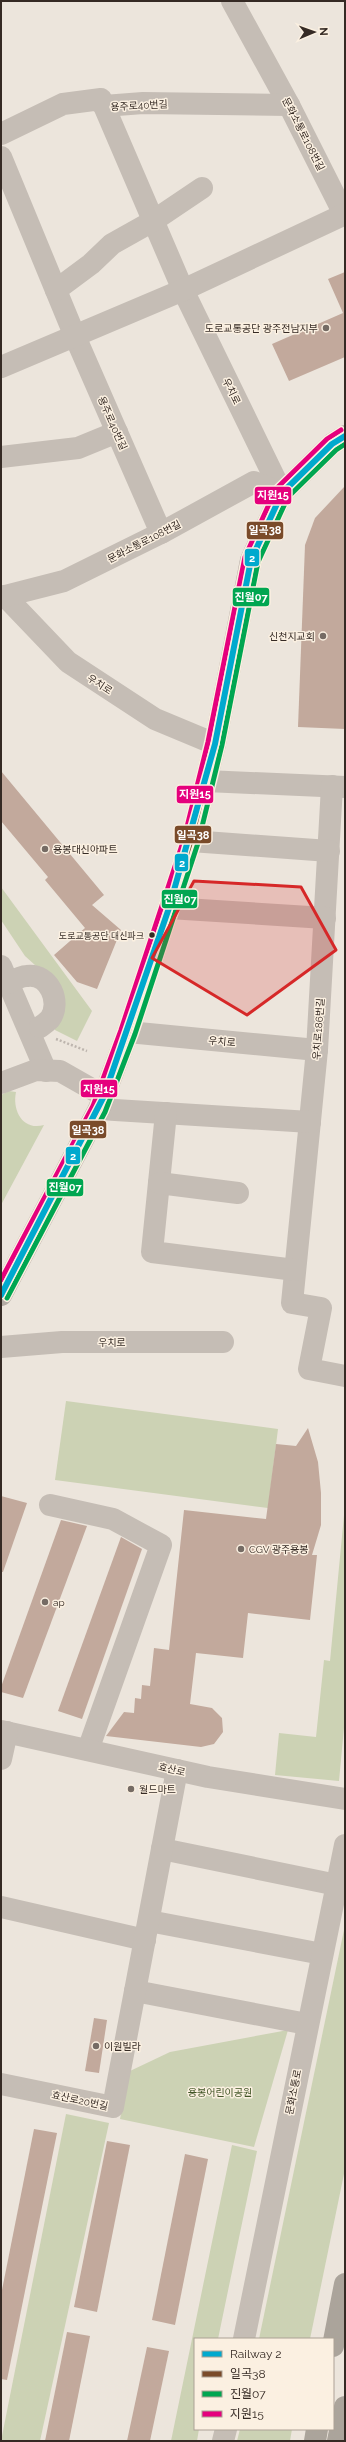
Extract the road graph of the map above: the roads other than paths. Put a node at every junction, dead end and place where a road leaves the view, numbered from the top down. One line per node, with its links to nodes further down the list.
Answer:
1 (232, 1): 2 (street, 문화소통로108번길)
2 (289, 105): 3 (street, 용주로40번길); 7 (street, 문화소통로108번길)
3 (104, 106): 4 (street, 용주로40번길); 8 (street)
4 (1, 134)
5 (1, 157): 9 (street, 용주로40번길)
6 (202, 188): 8 (street)
7 (345, 214): 10 (street, 문화소통로108번길)
8 (153, 221): 9 (street); 10 (street)
9 (56, 290): 11 (street, 용주로40번길)
10 (183, 290): 11 (street, 문화소통로108번길); 16 (street, 우치로)
11 (74, 334): 12 (street, 문화소통로108번길); 13 (street, 용주로40번길)
12 (1, 367)
13 (117, 432): 15 (street); 17 (street, 용주로40번길)
14 (345, 436): 16 (main road)
15 (1, 457)
16 (282, 493): 17 (street, 문화소통로108번길); 19 (main road)
17 (162, 533): 18 (street, 문화소통로108번길)
18 (3, 597): 19 (street, 우치로)
19 (215, 744): 20 (main road)
20 (206, 781): 21 (street, 우치로186번길); 22 (main road)
21 (339, 787): 23 (street, 우치로186번길)
22 (191, 841): 23 (street); 24 (main road)
23 (329, 851): 25 (street, 우치로186번길)
24 (169, 908): 25 (street); 27 (main road)
25 (325, 918): 29 (street, 우치로186번길)
26 (5, 974): 28 (street); 28 (street)
27 (128, 1032): 29 (street, 우치로); 32 (main road)
28 (37, 1035): 30 (street)
29 (317, 1050): 34 (street, 우치로186번길)
30 (46, 1071): 31 (street); 32 (street)
31 (1, 1083)
32 (101, 1103): 33 (street); 38 (main road)
33 (166, 1113): 34 (street); 35 (street)
34 (310, 1122): 37 (street, 우치로186번길)
35 (159, 1183): 36 (street); 37 (street)
36 (238, 1193)
37 (295, 1270): 41 (street, 우치로186번길)
38 (1, 1294)
39 (223, 1342): 40 (street, 우치로)
40 (1, 1347)
41 (345, 1376)
42 (50, 1505): 44 (street)
43 (4, 1732): 44 (street, 효산로); 45 (street)
44 (88, 1750): 46 (street, 효산로)
45 (1, 1759)
46 (177, 1770): 47 (street, 효산로); 49 (street, 효산로20번길)
47 (345, 1799)
48 (345, 1845): 50 (street, 문화소통로)
49 (162, 1849): 50 (street); 52 (street, 효산로20번길)
50 (337, 1885): 53 (street, 문화소통로)
51 (1, 1907): 52 (street)
52 (147, 1930): 53 (street); 54 (street, 효산로20번길)
53 (322, 1954): 55 (street, 문화소통로)
54 (135, 1991): 55 (street); 56 (street, 효산로20번길)
55 (307, 2024): 58 (street, 문화소통로)
56 (1, 2084)
57 (345, 2284): 59 (highway)
58 (244, 2338)
59 (334, 2341)
60 (345, 2407): 65 (highway)
61 (226, 2430): 63 (street)
62 (317, 2430): 64 (highway)
63 (223, 2441)
64 (315, 2441)
65 (338, 2441)

